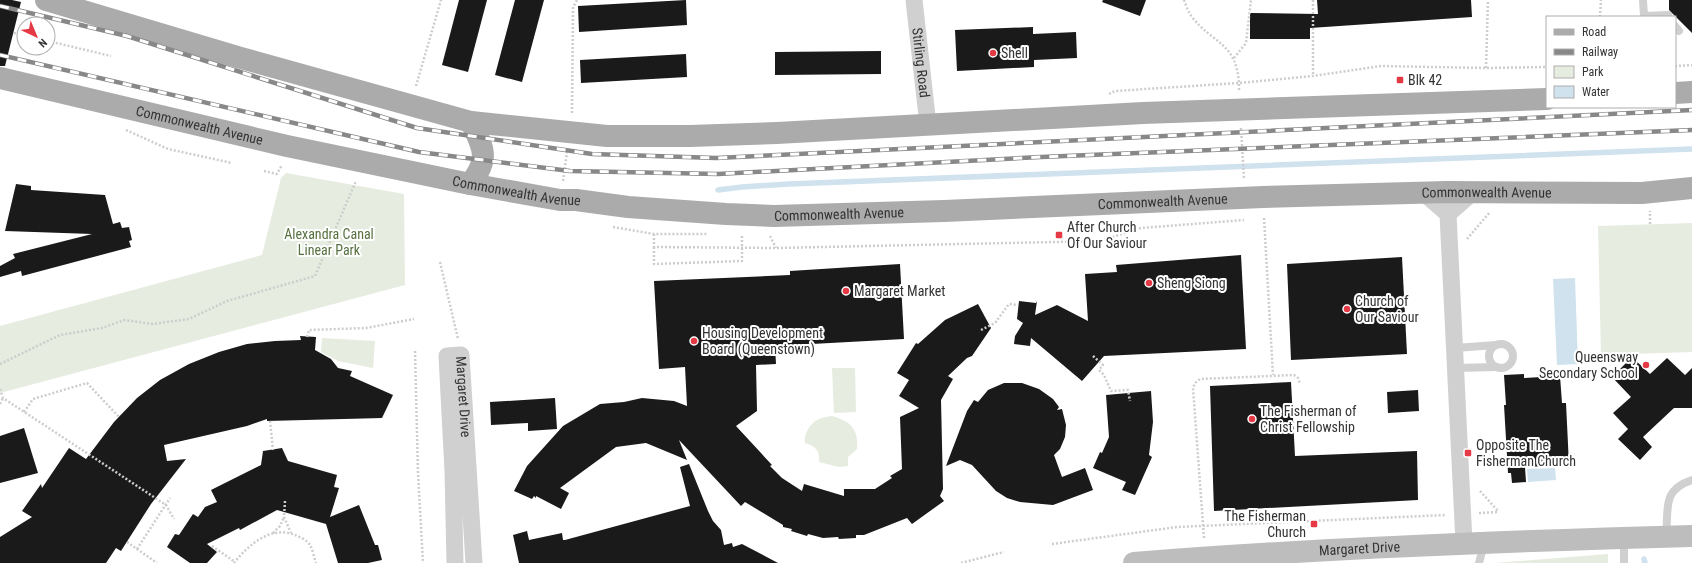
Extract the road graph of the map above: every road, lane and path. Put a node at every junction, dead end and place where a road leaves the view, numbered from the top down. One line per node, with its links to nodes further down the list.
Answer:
1 (46, 0): 29 (main road)
2 (441, 0): 24 (path)
3 (578, 0): 28 (path)
4 (914, 0): 30 (street, Stirling Road)
5 (1184, 0): 17 (path)
6 (1251, 0): 17 (path)
7 (1313, 0): 22 (path)
8 (1488, 0): 21 (path)
9 (1600, 0): 11 (path)
10 (1643, 0): 12 (lane)
11 (1600, 16)
12 (1644, 16)
13 (1644, 16): 14 (lane)
14 (1668, 16)
15 (56, 43): 16 (path)
16 (111, 56)
17 (1234, 58): 22 (path)
18 (1692, 65): 19 (path)
19 (1676, 66)
20 (1546, 67): 21 (path)
21 (1486, 68): 22 (path)
22 (1313, 76)
23 (0, 78): 36 (main road, Commonwealth Avenue)
24 (422, 88)
25 (1692, 92): 26 (main road)
26 (1676, 93)
27 (1546, 99): 30 (main road)
28 (571, 121): 29 (main road); 30 (main road); 40 (path)
29 (471, 122): 36 (main road)
30 (928, 124)
31 (122, 128): 33 (path)
32 (1243, 152): 34 (path)
33 (232, 163)
34 (1244, 176)
35 (356, 180): 58 (path)
36 (470, 184): 40 (main road, Commonwealth Avenue)
37 (1692, 188): 38 (main road, Commonwealth Avenue)
38 (1473, 192): 39 (main road, Commonwealth Avenue); 41 (street)
39 (1424, 193): 40 (main road, Commonwealth Avenue); 41 (street)
40 (560, 200)
41 (1448, 214): 55 (street)
42 (1256, 218): 61 (path)
43 (1249, 219): 47 (path)
44 (654, 234): 46 (path)
45 (742, 234): 47 (path)
46 (654, 247): 47 (path); 47 (path)
47 (742, 247)
48 (440, 262): 53 (path)
49 (1018, 306): 51 (path)
50 (414, 319): 52 (path)
51 (981, 330)
52 (307, 337)
53 (461, 344)
54 (1496, 346): 55 (lane); 59 (lane); 59 (lane)
55 (1455, 348): 60 (street)
56 (415, 351): 94 (path)
57 (1093, 356): 65 (path)
58 (0, 364)
59 (1497, 367): 60 (lane)
60 (1457, 368): 75 (street)
61 (1273, 375): 62 (path); 78 (path)
62 (1300, 384)
63 (0, 389): 64 (path)
64 (3, 398): 66 (path); 67 (path)
65 (1130, 401)
66 (0, 404)
67 (24, 412): 68 (path); 74 (path)
68 (119, 417)
69 (270, 421): 70 (path)
70 (273, 450)
71 (1692, 480): 82 (lane)
72 (170, 498): 74 (path)
73 (285, 501): 76 (path)
74 (166, 505): 77 (path); 87 (path)
75 (1463, 514): 78 (path); 88 (street)
76 (284, 517): 79 (path); 80 (path)
77 (174, 519)
78 (1203, 526): 85 (path); 90 (path)
79 (273, 533): 80 (path); 91 (path)
80 (292, 534): 93 (path)
81 (1692, 536): 82 (street, Margaret Drive)
82 (1666, 537): 83 (street, Margaret Drive)
83 (1624, 538): 88 (street, Margaret Drive); 99 (lane)
84 (127, 542): 87 (path)
85 (1052, 544)
86 (212, 546): 91 (path)
87 (137, 549): 92 (path)
88 (1476, 550): 90 (street, Margaret Drive)
89 (1004, 552): 97 (path)
90 (1205, 557): 98 (street, Margaret Drive)
91 (235, 562)
92 (157, 563)
93 (316, 563)
94 (423, 563)
95 (455, 563): 96 (street, Margaret Drive)
96 (474, 563)
97 (961, 563)
98 (1134, 563)
99 (1624, 563)

